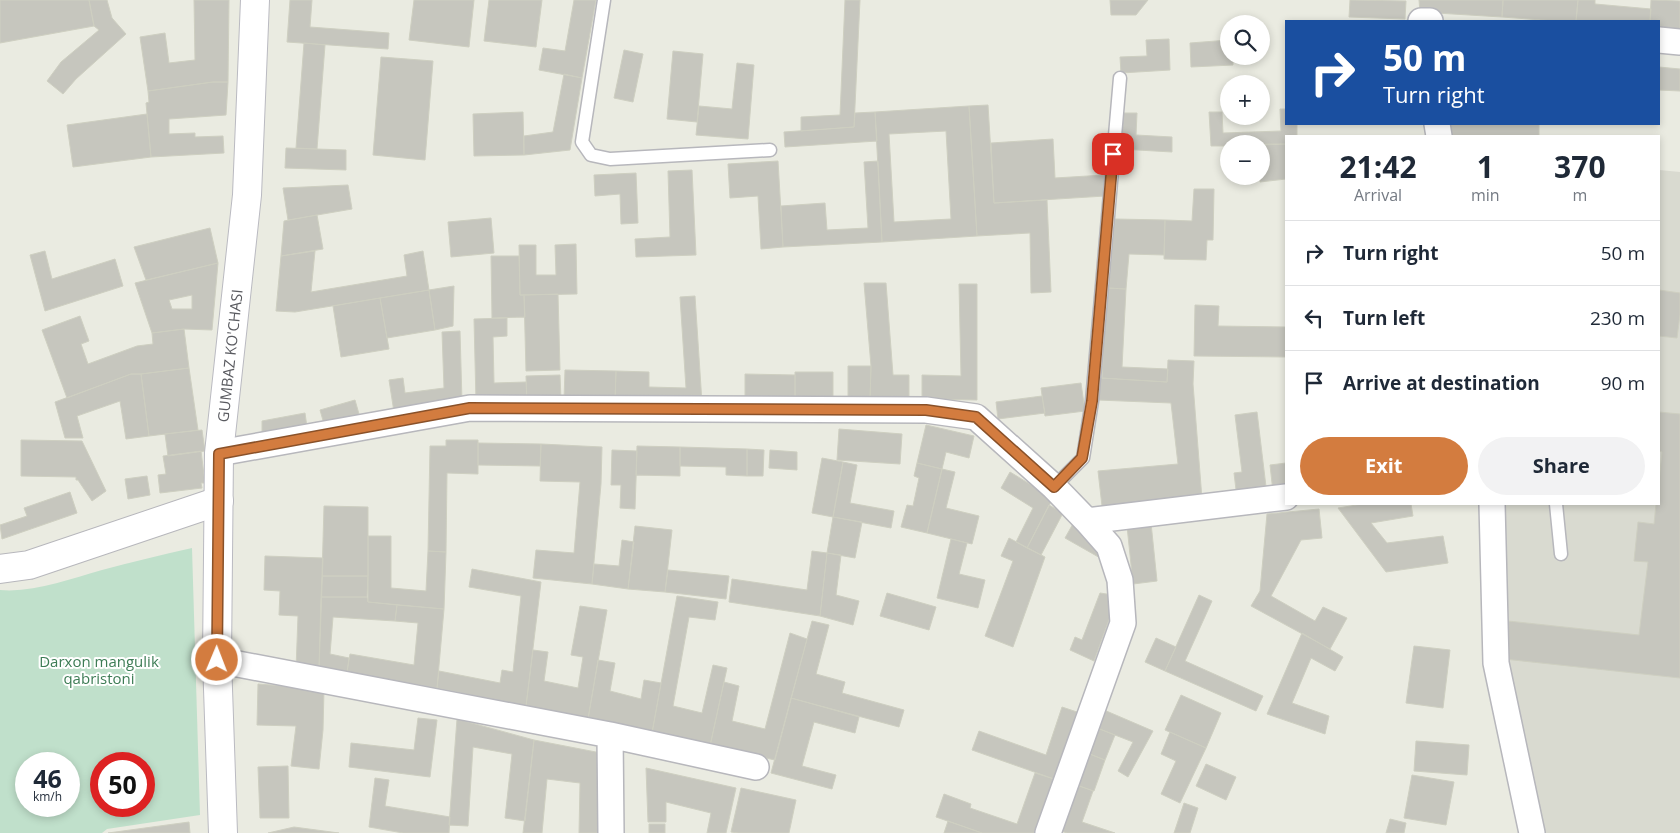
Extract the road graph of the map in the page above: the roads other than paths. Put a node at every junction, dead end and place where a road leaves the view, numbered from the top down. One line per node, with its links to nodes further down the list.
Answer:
1 (255, 0): 7 (main road, GUMBAZ KO'CHASI)
2 (604, 0): 6 (lane)
3 (1660, 40): 4 (street)
4 (1680, 42)
5 (1120, 78): 8 (lane)
6 (770, 150)
7 (219, 454): 8 (street); 10 (main road, GUMBAZ KO'CHASI)
8 (1054, 487): 13 (street)
9 (1285, 497): 13 (street)
10 (219, 501): 15 (main road); 16 (main road, GUMBAZ KO'CHASI)
11 (1492, 505): 22 (street)
12 (1556, 505): 14 (lane)
13 (1087, 521): 21 (street)
14 (1561, 554)
15 (0, 569)
16 (217, 660): 17 (street); 19 (main road, GUMBAZ KO'CHASI)
17 (610, 735): 18 (street); 20 (street)
18 (756, 766)
19 (223, 833)
20 (611, 833)
21 (1048, 833)
22 (1532, 833)

